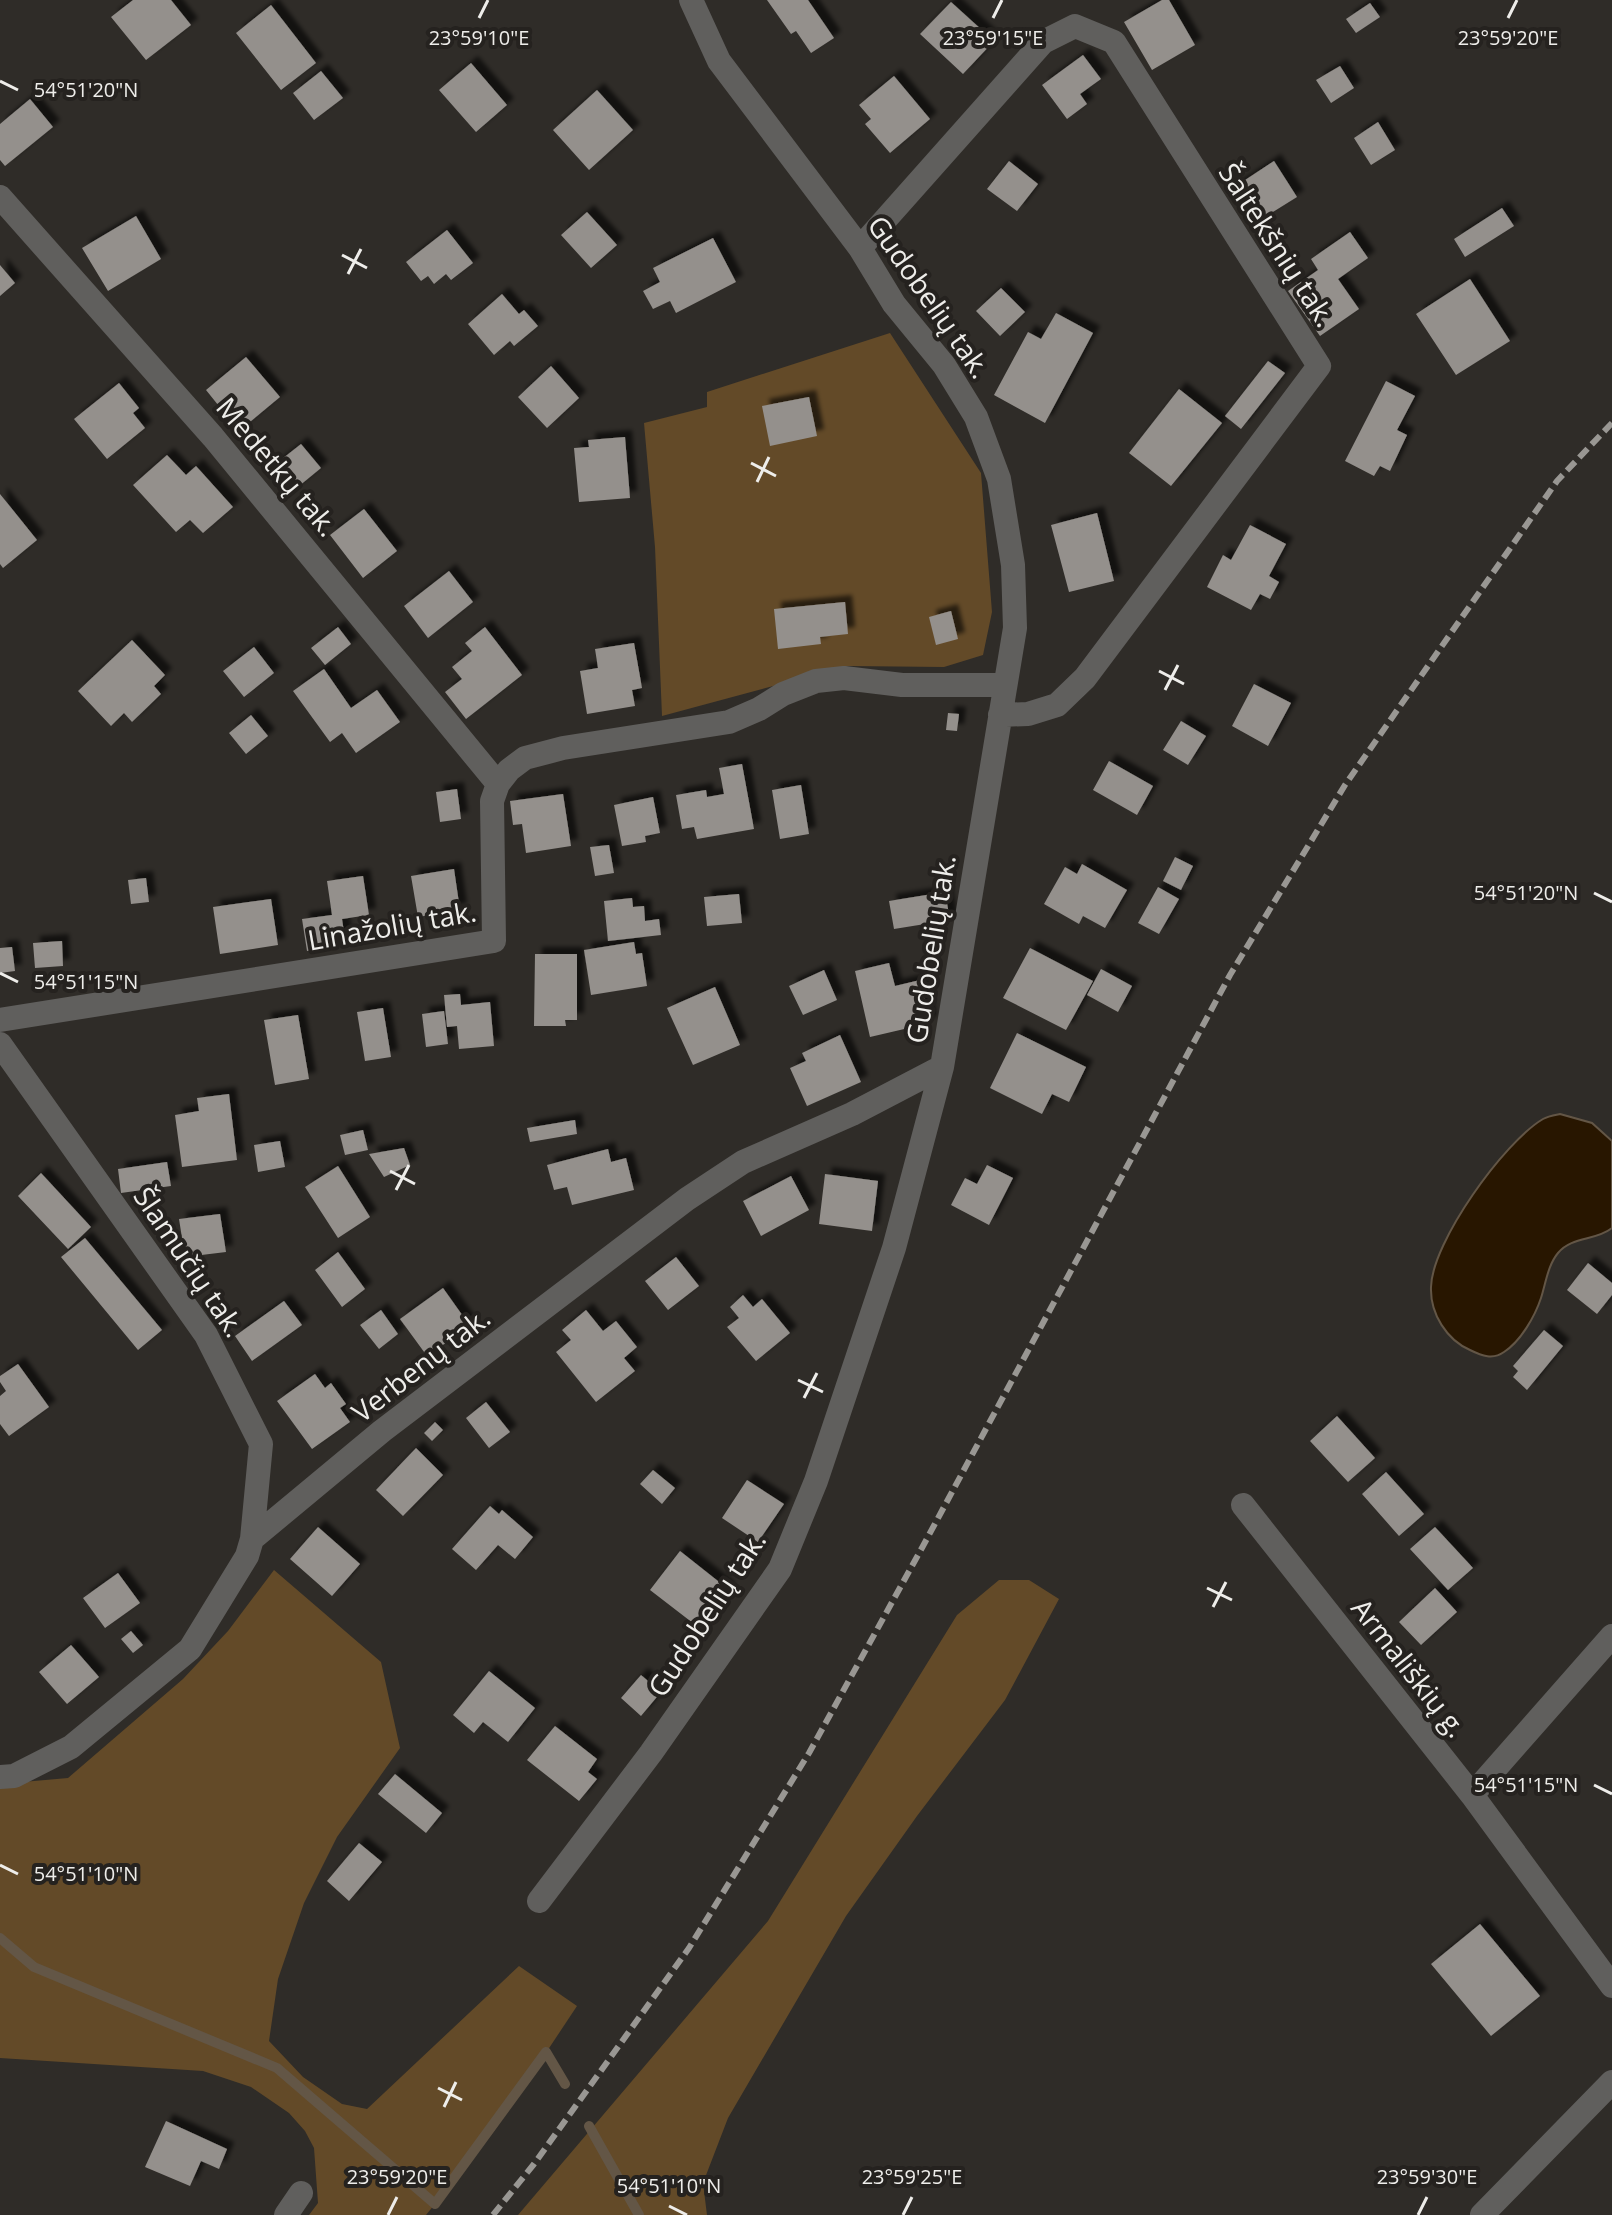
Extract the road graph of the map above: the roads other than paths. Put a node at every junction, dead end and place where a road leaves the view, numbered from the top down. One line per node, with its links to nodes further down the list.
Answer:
1 (691, 0): 3 (street, Gudobelių tak.)
2 (0, 197): 6 (street, Medetkų tak.)
3 (860, 248): 4 (street, Gudobelių tak.); 5 (street, Šaltekšnių tak.)
4 (1005, 685): 5 (street, Gudobelių tak.); 6 (street)
5 (1000, 715): 9 (street, Gudobelių tak.)
6 (498, 784): 7 (street, Linažolių tak.)
7 (0, 1020)
8 (0, 1044): 11 (street, Šlamučių tak.)
9 (942, 1067): 11 (street, Verbenų tak.); 15 (street, Gudobelių tak.)
10 (1243, 1505): 14 (street, Armališkių g.)
11 (252, 1539): 13 (street, Verbenų tak.)
12 (1612, 1636): 14 (street)
13 (0, 1777)
14 (1472, 1795): 16 (street, Armališkių g.)
15 (539, 1901)
16 (1612, 1986)
17 (1612, 2082): 20 (street)
18 (301, 2193): 19 (street)
19 (286, 2215)
20 (1482, 2215)

